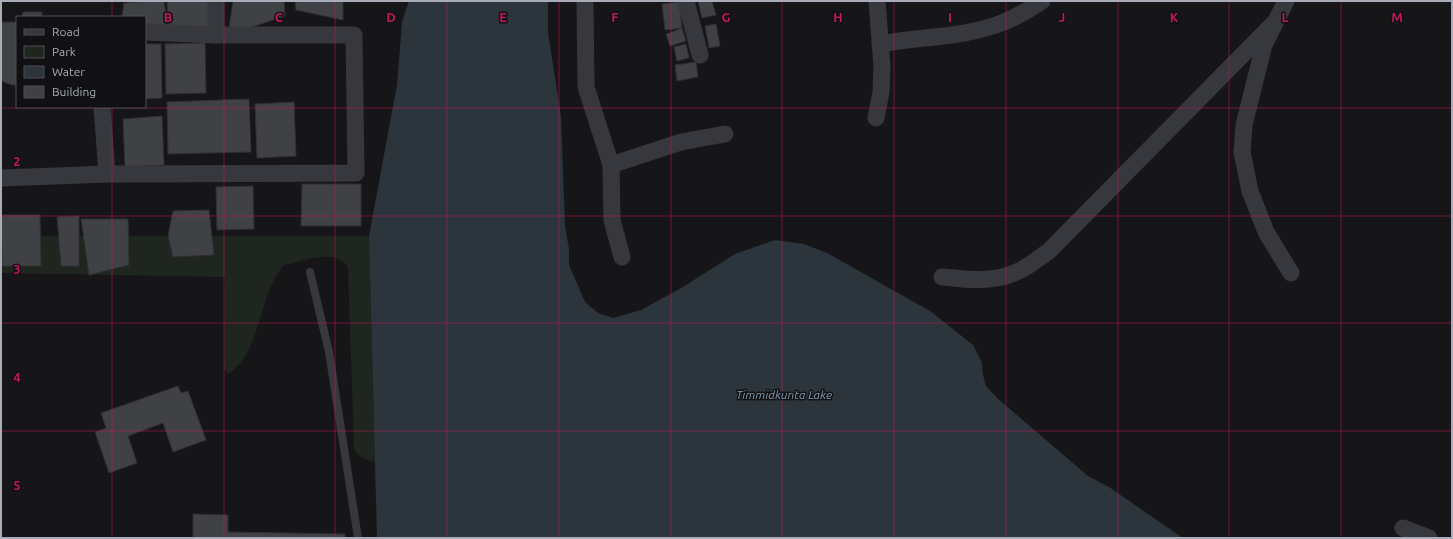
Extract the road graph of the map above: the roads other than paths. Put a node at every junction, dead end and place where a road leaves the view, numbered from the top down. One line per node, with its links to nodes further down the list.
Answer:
1 (216, 1): 9 (street)
2 (585, 1): 15 (street)
3 (686, 1): 11 (street)
4 (877, 1): 10 (street)
5 (1042, 1): 10 (street)
6 (1286, 1): 7 (street)
7 (1273, 24): 20 (street); 21 (street)
8 (146, 32): 9 (street)
9 (216, 35): 16 (street)
10 (880, 44): 13 (street)
11 (700, 55)
12 (102, 108): 16 (street)
13 (876, 118)
14 (725, 134): 15 (street)
15 (611, 165): 18 (street)
16 (107, 174): 17 (street)
17 (1, 178)
18 (622, 257)
19 (310, 272): 23 (lane)
20 (1291, 273)
21 (942, 277)
22 (1403, 528): 24 (street)
23 (358, 538)
24 (1429, 538)

